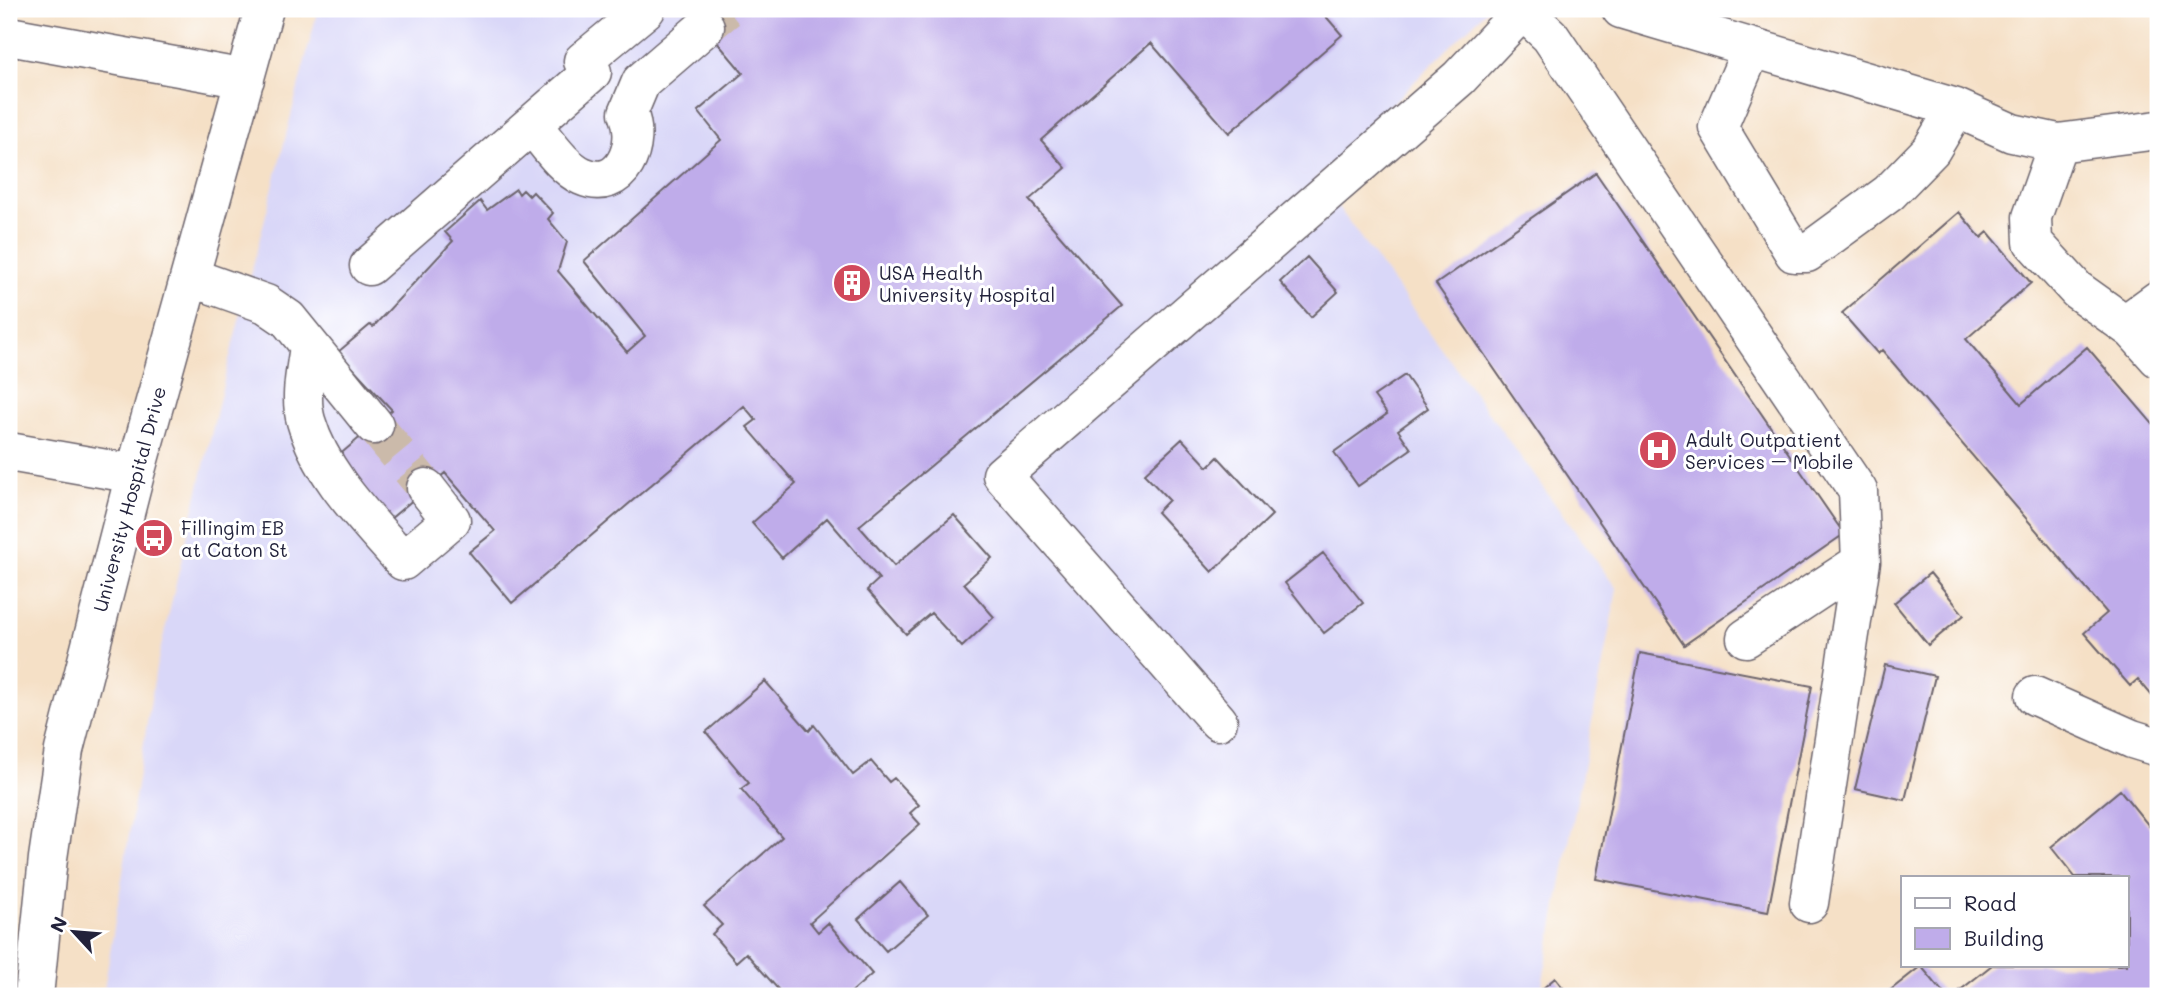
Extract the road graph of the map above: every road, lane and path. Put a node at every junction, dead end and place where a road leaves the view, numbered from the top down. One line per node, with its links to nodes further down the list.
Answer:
1 (264, 9): 8 (street, University Hospital Drive)
2 (646, 9): 10 (street)
3 (1621, 9): 7 (street)
4 (1524, 10): 23 (street); 26 (street)
5 (705, 27): 10 (street)
6 (9, 36): 8 (street)
7 (1752, 48): 9 (street); 9 (street)
8 (245, 79): 14 (street, University Hospital Drive)
9 (1956, 108): 12 (street)
10 (532, 125): 13 (street)
11 (2158, 130): 12 (street)
12 (2058, 144): 16 (street)
13 (369, 266)
14 (190, 277): 17 (street); 21 (street, University Hospital Drive)
15 (2158, 300): 16 (street)
16 (2125, 324): 18 (street)
17 (309, 346): 19 (street); 22 (street)
18 (2158, 358)
19 (374, 425)
20 (9, 452): 21 (street)
21 (135, 474): 29 (street, University Hospital Drive)
22 (426, 488)
23 (1861, 562): 24 (street); 28 (street)
24 (1746, 638)
25 (2035, 696): 27 (street)
26 (1218, 721)
27 (2158, 747)
28 (1809, 902)
29 (34, 996)

